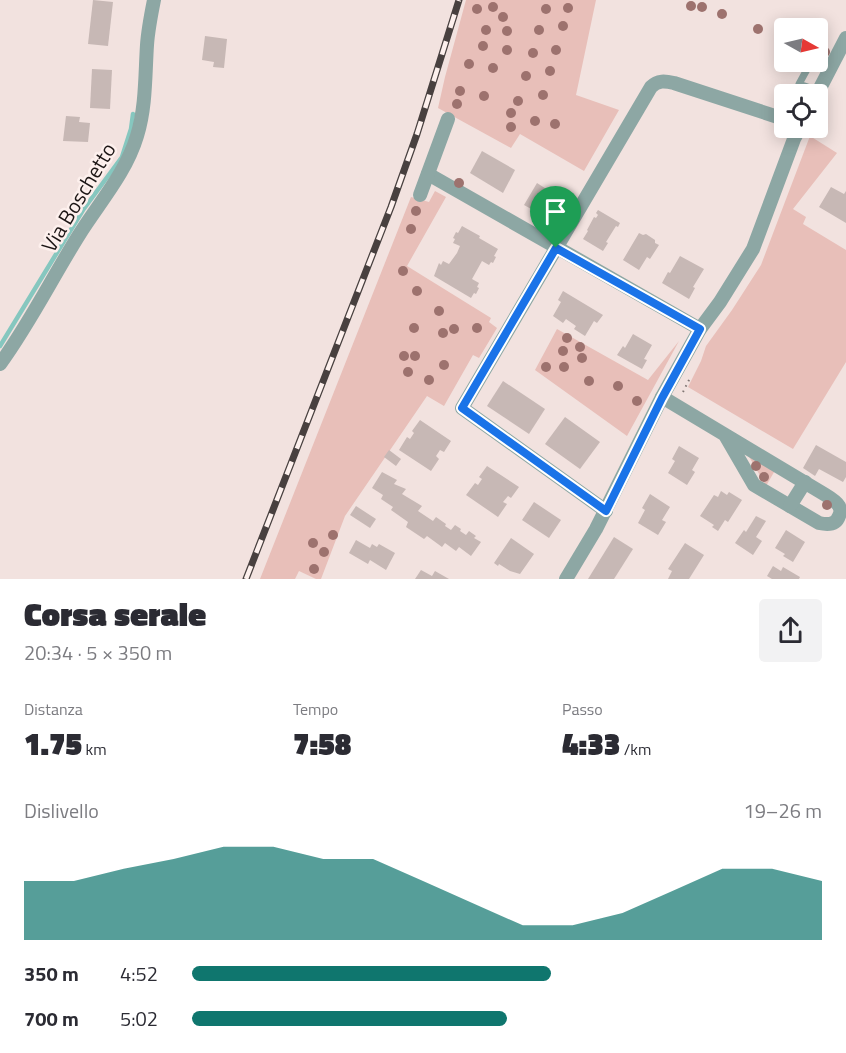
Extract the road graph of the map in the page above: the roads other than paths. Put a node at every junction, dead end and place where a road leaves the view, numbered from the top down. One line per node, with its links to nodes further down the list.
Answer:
1 (154, 0): 13 (street, Via Boschetto)
2 (846, 38): 4 (street)
3 (828, 62): 4 (lane)
4 (833, 64): 5 (street)
5 (823, 84)
6 (774, 116): 11 (street)
7 (448, 119): 9 (street)
8 (795, 138): 12 (street)
9 (428, 174): 10 (street); 11 (street)
10 (420, 195)
11 (556, 248): 12 (street); 18 (street)
12 (700, 329): 14 (street)
13 (0, 364)
14 (662, 398): 15 (street); 18 (street)
15 (725, 435): 16 (street); 17 (street)
16 (805, 482): 17 (street); 17 (street)
17 (790, 506)
18 (606, 511): 19 (street)
19 (566, 579)

